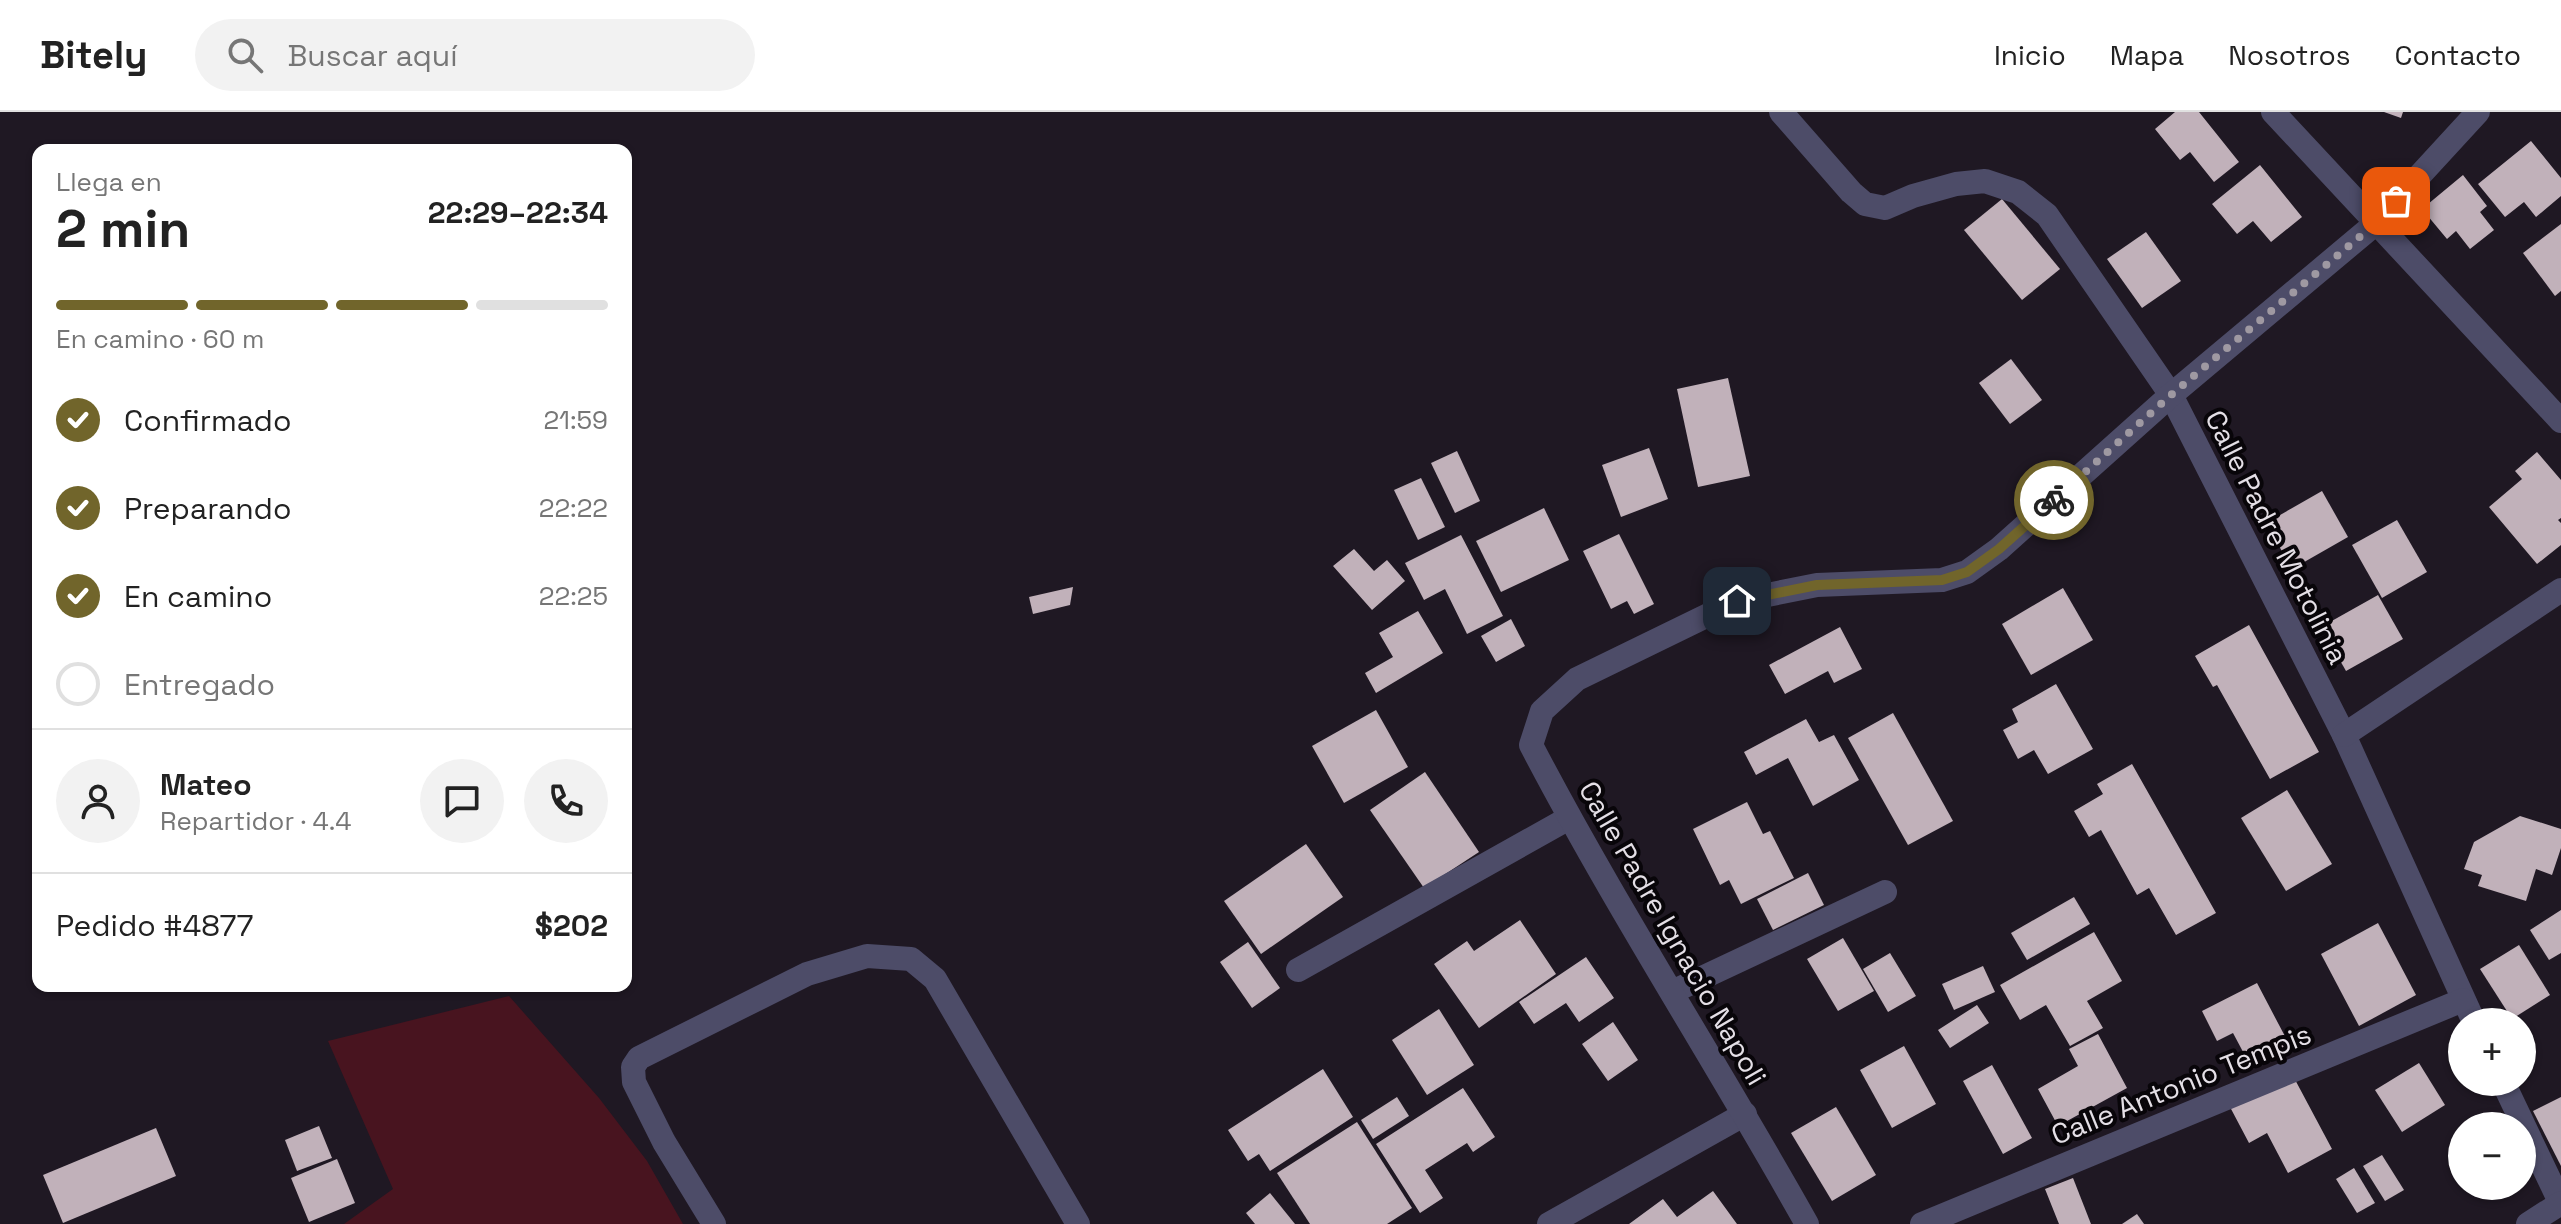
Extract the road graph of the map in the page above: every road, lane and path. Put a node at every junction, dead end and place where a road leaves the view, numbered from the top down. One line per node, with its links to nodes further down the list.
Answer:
1 (1781, 112): 5 (street, Calle Padre Motolinia)
2 (2273, 112): 4 (street)
3 (2478, 112): 4 (street, Calle Padre Ignacio Napoli)
4 (2375, 224): 5 (street, Calle Padre Ignacio Napoli); 6 (street)
5 (2171, 395): 8 (street, Calle Padre Motolinia); 9 (street, Calle Padre Ignacio Napoli)
6 (2561, 421)
7 (2561, 590): 8 (street)
8 (2344, 735): 13 (street, Calle Padre Motolinia)
9 (1569, 818): 11 (street); 12 (street, Calle Padre Ignacio Napoli)
10 (1885, 892): 12 (street)
11 (1298, 970)
12 (1672, 992): 16 (street, Calle Padre Ignacio Napoli)
13 (2467, 1008)
14 (2448, 1019): 22 (street, Calle Antonio Tempis)
15 (2510, 1096): 17 (street)
16 (1745, 1114): 20 (street); 21 (street, Calle Padre Ignacio Napoli)
17 (2561, 1203): 23 (street)
18 (714, 1224): 19 (street)
19 (1078, 1224)
20 (1549, 1224)
21 (1807, 1224)
22 (1922, 1224)
23 (2528, 1224)

